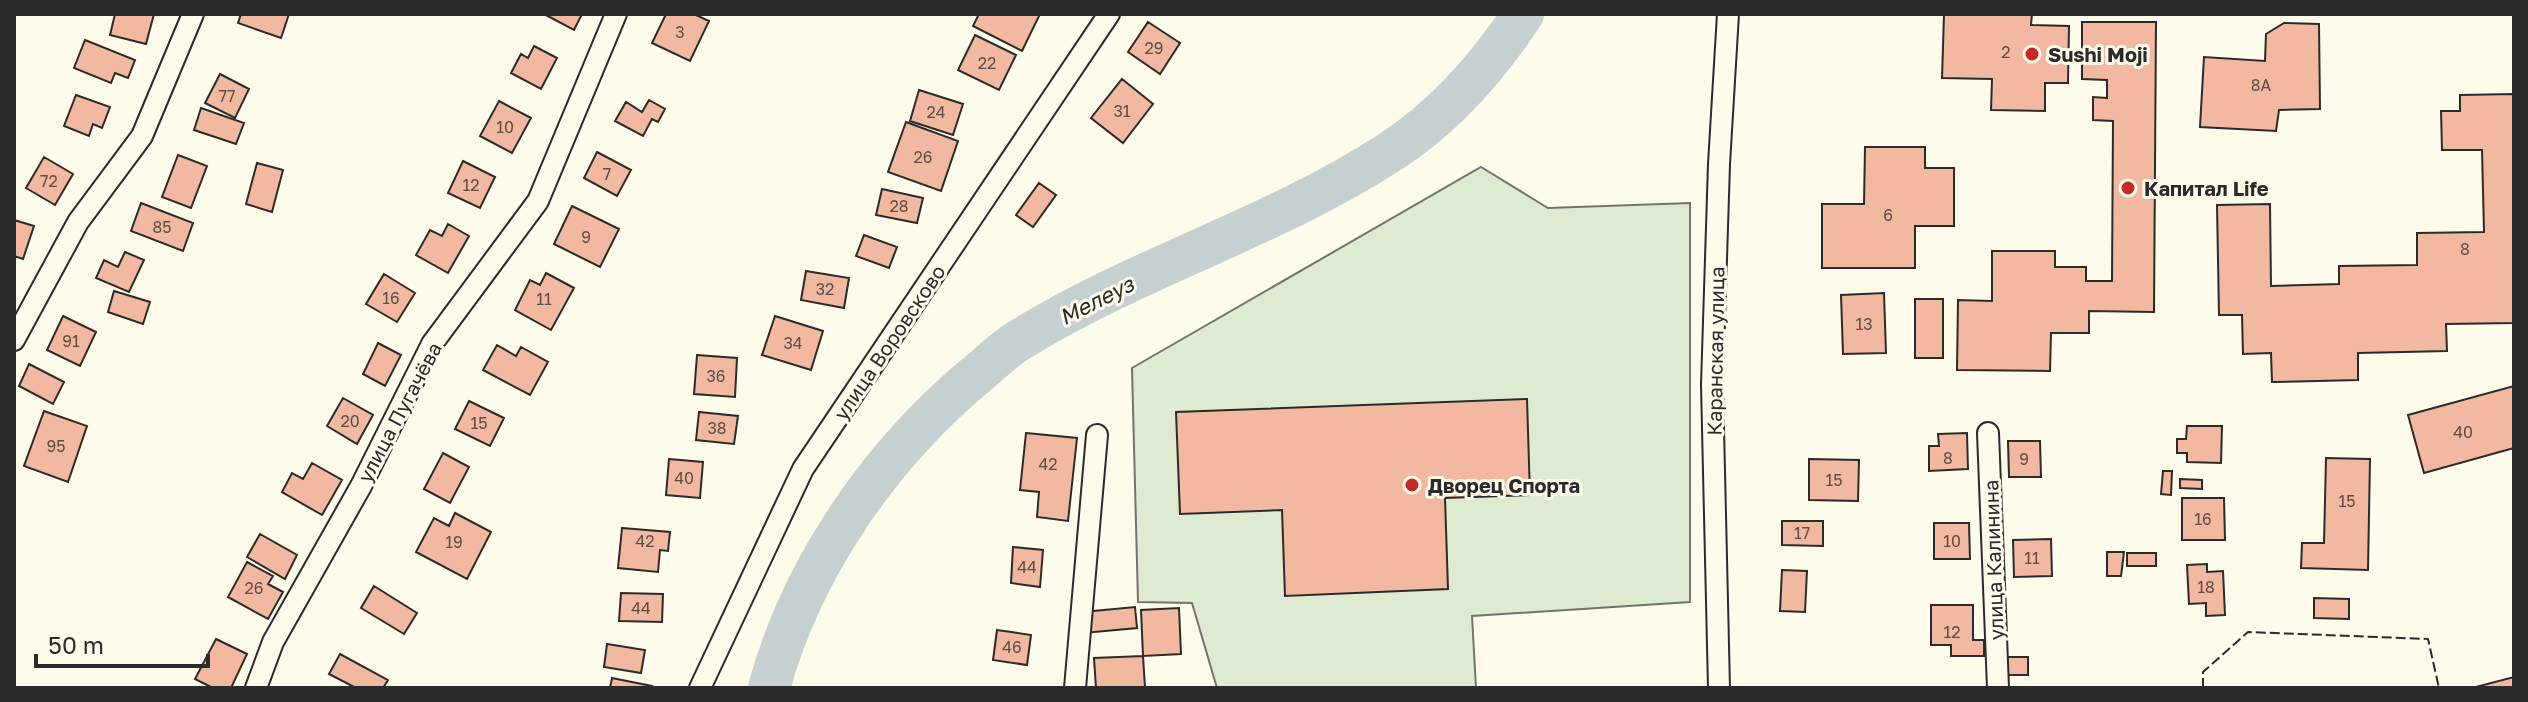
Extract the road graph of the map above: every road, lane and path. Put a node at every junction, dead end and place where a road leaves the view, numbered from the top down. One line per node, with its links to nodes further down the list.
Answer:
1 (193, 14): 5 (street)
2 (616, 14): 8 (street, улица Пугачёва)
3 (1109, 14): 9 (street, улица Воровсково)
4 (1728, 14): 11 (street, Каранская улица)
5 (14, 340)
6 (1988, 433): 12 (street, улица Калинина)
7 (1097, 435): 10 (street)
8 (256, 688)
9 (700, 688)
10 (1075, 688)
11 (1719, 688)
12 (1998, 688)

